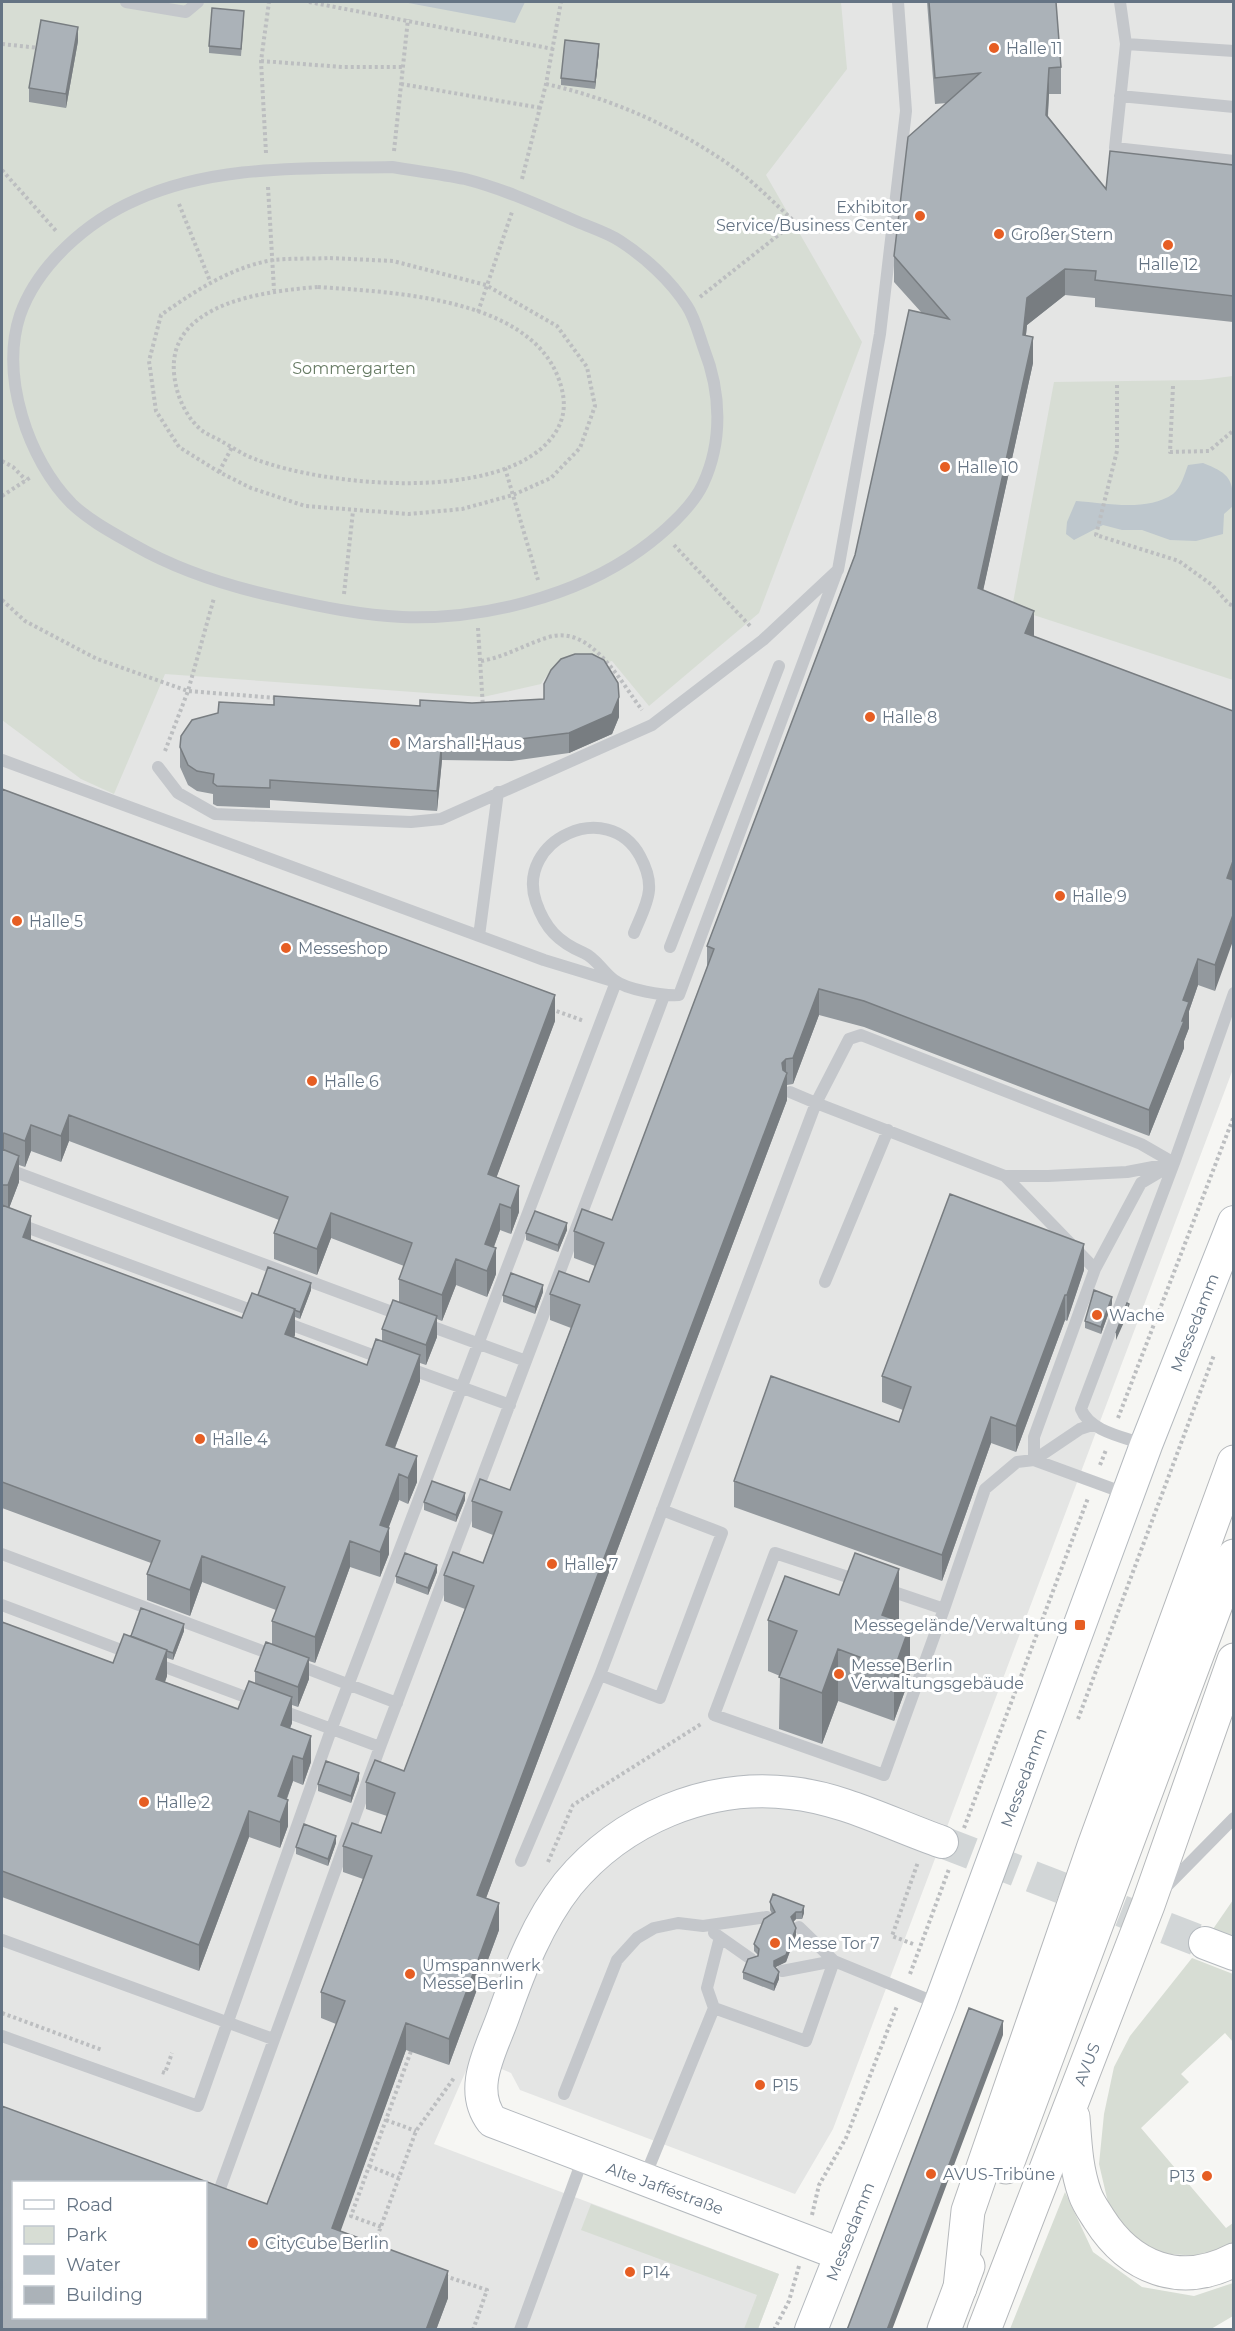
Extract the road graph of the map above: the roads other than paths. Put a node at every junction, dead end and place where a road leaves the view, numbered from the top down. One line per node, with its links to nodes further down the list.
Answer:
1 (126, 2): 2 (lane)
2 (198, 2)
3 (898, 2): 11 (lane)
4 (1120, 2): 5 (lane)
5 (1126, 44): 6 (lane); 7 (lane)
6 (1233, 51)
7 (1120, 96): 8 (lane); 9 (lane)
8 (1233, 107)
9 (1233, 161)
10 (8, 351): 10 (lane)
11 (838, 570): 15 (lane); 21 (lane)
12 (779, 666): 18 (lane)
13 (2, 760): 17 (lane)
14 (159, 767): 15 (lane)
15 (498, 792): 17 (lane)
16 (634, 933): 19 (lane)
17 (479, 936): 19 (lane)
18 (670, 947)
19 (616, 982): 21 (lane); 32 (lane)
20 (1233, 993): 25 (lane)
21 (664, 996): 33 (lane)
22 (790, 1092): 23 (lane)
23 (816, 1103): 24 (lane); 25 (lane); 41 (lane)
24 (888, 1130): 27 (lane); 31 (lane)
25 (1174, 1163): 27 (lane); 30 (lane); 36 (lane)
26 (2, 1167): 32 (lane)
27 (1005, 1176): 30 (lane)
28 (2, 1218): 34 (lane)
29 (1233, 1222): 37 (main road, Messedamm)
30 (1095, 1269): 38 (lane)
31 (825, 1282)
32 (478, 1344): 33 (lane); 34 (lane)
33 (526, 1361): 35 (lane)
34 (461, 1388): 35 (lane); 48 (lane)
35 (510, 1405): 49 (lane)
36 (1092, 1425): 37 (lane); 38 (lane)
37 (1146, 1445): 40 (main road, Messedamm)
38 (1034, 1460): 40 (lane); 45 (lane)
39 (1233, 1462): 80 (highway)
40 (1128, 1495): 68 (main road, Messedamm)
41 (662, 1510): 47 (lane); 47 (lane)
42 (2, 1554): 48 (lane)
43 (1233, 1556): 80 (highway)
44 (2, 1605): 50 (lane)
45 (944, 1609): 45 (lane)
46 (1233, 1660): 53 (highway, AVUS)
47 (600, 1675): 56 (lane)
48 (348, 1683): 49 (lane); 50 (lane)
49 (397, 1703): 52 (lane)
50 (331, 1730): 52 (lane); 70 (lane)
51 (1233, 1736): 53 (highway)
52 (380, 1747): 72 (lane)
53 (1187, 1797): 57 (highway, AVUS)
54 (1233, 1818): 57 (lane)
55 (942, 1842): 75 (main road, Alte Jafféstraße)
56 (521, 1861)
57 (1148, 1905): 74 (highway, AVUS)
58 (767, 1917): 59 (lane)
59 (703, 1926): 61 (lane); 73 (lane)
60 (799, 1927): 66 (lane)
61 (720, 1937): 65 (lane); 69 (lane)
62 (2, 1940): 70 (lane)
63 (1205, 1943): 64 (main road)
64 (1233, 1954)
65 (751, 1959)
66 (834, 1961): 67 (lane); 68 (lane); 69 (lane)
67 (782, 1971)
68 (940, 2004): 78 (main road, Messedamm)
69 (714, 2008): 76 (lane)
70 (227, 2022): 71 (lane); 72 (lane)
71 (2, 2036)
72 (273, 2039): 77 (lane)
73 (564, 2094)
74 (1073, 2104): 79 (highway); 84 (highway, AVUS)
75 (583, 2158): 76 (main road, Alte Jafféstraße); 81 (lane)
76 (644, 2180): 78 (main road, Alte Jafféstraße)
77 (207, 2189)
78 (840, 2254): 82 (main road, Messedamm)
79 (1233, 2260)
80 (960, 2288): 83 (highway)
81 (520, 2330)
82 (811, 2330)
83 (944, 2330)
84 (984, 2330)

